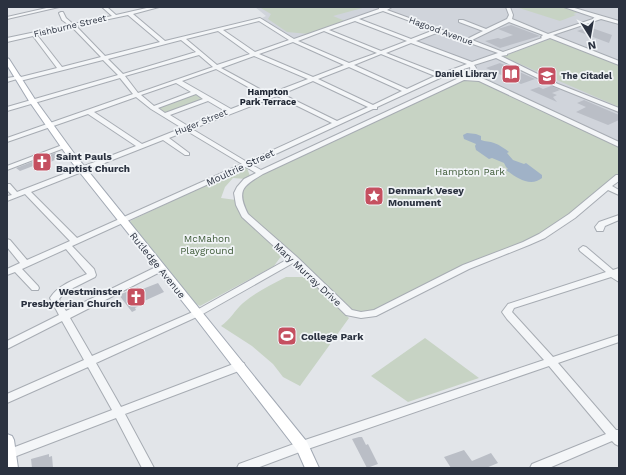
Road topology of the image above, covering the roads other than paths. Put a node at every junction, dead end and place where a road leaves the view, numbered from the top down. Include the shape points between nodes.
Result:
1 (56, 7) edge
2 (104, 7) edge
3 (157, 7) edge
4 (390, 7) edge
5 (501, 7) edge
6 (508, 7) edge
7 (566, 7) edge
8 (380, 8) edge
9 (594, 10) dead end
10 (129, 13) junction
11 (587, 14) junction
12 (115, 16) junction
13 (7, 18) edge
14 (600, 18) junction
15 (354, 19) junction
16 (509, 20) junction
17 (460, 21) dead end
18 (619, 23) edge
19 (72, 25) junction
20 (220, 29) junction
21 (325, 30) junction
22 (439, 30) junction
23 (487, 31) junction
24 (280, 32) junction
25 (34, 34) junction
26 (311, 34) junction
27 (304, 36) junction
28 (548, 36) junction
29 (182, 38) junction
30 (7, 40) edge
31 (294, 40) junction
32 (468, 40) junction
33 (411, 41) junction
34 (164, 43) junction
35 (381, 52) junction
36 (199, 53) junction
37 (254, 54) junction
38 (501, 54) junction
39 (104, 58) junction
40 (7, 60) edge
41 (619, 63) edge
42 (472, 64) junction
43 (349, 65) junction
44 (216, 67) junction
45 (61, 69) junction
46 (472, 72) junction
47 (121, 75) junction
48 (440, 76) junction
49 (19, 78) junction
50 (463, 78) junction
51 (313, 79) junction
52 (480, 79) junction
53 (7, 80) edge
54 (177, 81) junction
55 (407, 91) junction
56 (196, 92) junction
57 (276, 93) junction
58 (137, 95) junction
59 (268, 96) junction
60 (208, 99) junction
61 (33, 102) junction
62 (153, 108) junction
63 (374, 108) junction
64 (7, 109) edge
65 (619, 110) edge
66 (229, 111) junction
67 (90, 112) junction
68 (391, 112) junction
69 (165, 115) junction
70 (380, 116) junction
71 (337, 123) junction
72 (50, 125) junction
73 (187, 128) junction
74 (163, 137) junction
75 (7, 140) edge
76 (619, 145) edge
77 (65, 146) junction
78 (140, 146) junction
79 (187, 154) dead end
80 (245, 164) junction
81 (7, 168) edge
82 (82, 169) junction
83 (261, 173) junction
84 (619, 177) edge
85 (7, 186) edge
86 (608, 187) junction
87 (26, 191) junction
88 (619, 193) edge
89 (16, 195) junction
90 (7, 199) edge
91 (619, 217) edge
92 (123, 221) junction
93 (600, 229) dead end
94 (7, 242) edge
95 (76, 242) junction
96 (67, 246) junction
97 (583, 249) dead end
98 (294, 259) junction
99 (26, 264) junction
100 (17, 268) junction
101 (161, 268) junction
102 (7, 272) edge
103 (617, 274) edge
104 (35, 288) dead end
105 (198, 313) junction
106 (64, 316) junction
107 (619, 338) edge
108 (7, 345) edge
109 (90, 361) junction
110 (552, 362) junction
111 (240, 366) junction
112 (7, 398) edge
113 (119, 413) junction
114 (617, 437) edge
115 (7, 440) edge
116 (302, 446) junction
117 (10, 461) edge
118 (148, 468) edge
119 (243, 468) edge
120 (312, 468) edge
121 (536, 468) edge

1 - 13 street
1 - 19 street
2 - 12 street
3 - 10 street, Fishburne Street
4 - 8 street
5 - 6 street
6 - 16 street via 511,15
7 - 11 street
8 - 15 street
8 - 22 street, Hagood Avenue
9 - 11 street
10 - 12 street, Fishburne Street
10 - 34 street
11 - 14 street
12 - 19 street, Fishburne Street
14 - 18 street
14 - 28 street, Moultrie Street
15 - 21 street
15 - 33 street
16 - 23 street
16 - 28 street
17 - 23 street
19 - 25 street, Fishburne Street
19 - 39 street
20 - 24 street via 260,18
20 - 29 street
20 - 37 street
21 - 26 street
21 - 35 street
22 - 32 street, Hagood Avenue
22 - 33 street, Huger Street
23 - 32 street
24 - 27 street
24 - 31 street
25 - 30 street, Fishburne Street
25 - 45 street
26 - 27 street
26 - 31 street
27 - 31 street
28 - 38 street, Moultrie Street
28 - 41 street
29 - 34 street
29 - 36 street
31 - 37 street
31 - 43 street
32 - 38 street, Hagood Avenue
33 - 35 street, Huger Street
33 - 42 street
34 - 39 street
35 - 43 street, Huger Street
35 - 48 street
36 - 44 street
36 - 47 street
37 - 44 street
37 - 51 street
38 - 42 street, Moultrie Street
38 - 65 street, Hagood Avenue via 556,85
39 - 45 street
39 - 47 street
40 - 49 main road, Rutledge Avenue
42 - 46 street
42 - 48 street, Moultrie Street
43 - 51 street, Huger Street
43 - 55 street
44 - 54 street
44 - 59 street
45 - 49 street
46 - 50 street, Mary Murray Drive
46 - 52 street
47 - 58 street
47 - 61 street
48 - 55 street, Moultrie Street
49 - 53 street
49 - 61 main road, Rutledge Avenue
50 - 52 street, Mary Murray Drive
50 - 68 street, Mary Murray Drive
51 - 57 street, Huger Street
51 - 63 street
52 - 76 street, Mary Murray Drive
54 - 56 street
54 - 58 street
55 - 63 street, Moultrie Street
56 - 60 street
56 - 62 street
57 - 59 street, Huger Street
57 - 71 street
58 - 62 street
58 - 67 street
59 - 66 street, Huger Street
60 - 66 street
60 - 69 street
61 - 64 street
61 - 72 main road, Rutledge Avenue
62 - 69 street
63 - 68 street
63 - 70 street
63 - 71 street, Moultrie Street
66 - 73 street, Huger Street
67 - 72 street
67 - 78 street
68 - 70 street, Mary Murray Drive
69 - 73 street
70 - 83 street, Mary Murray Drive
71 - 80 street, Moultrie Street
72 - 75 street
72 - 77 main road, Rutledge Avenue
73 - 74 street, Huger Street
73 - 80 street
74 - 78 street, Huger Street
74 - 79 street
77 - 81 street
77 - 82 main road, Rutledge Avenue
78 - 82 street, Huger Street
80 - 83 street
80 - 92 street, Moultrie Street
82 - 87 street, Huger Street
82 - 92 main road, Rutledge Avenue
83 - 98 street, Mary Murray Drive via 241,186 238,193 240,204 245,215
84 - 86 street, Mary Murray Drive
85 - 89 street
86 - 88 street
86 - 98 street, Mary Murray Drive via 587,206 540,237 512,250 480,260 376,313 349,313
87 - 89 street, Huger Street
87 - 95 street
89 - 90 street, Huger Street
91 - 93 street via 602,224
92 - 95 street, Moultrie Street
92 - 101 main road, Rutledge Avenue
94 - 99 street
95 - 96 street, Moultrie Street
96 - 99 street, Moultrie Street
96 - 106 street via 92,275 56,295 54,298
97 - 103 street
98 - 105 street
99 - 100 street, Moultrie Street
100 - 102 street, Moultrie Street
100 - 104 street
101 - 105 main road, Rutledge Avenue
101 - 106 street
103 - 110 street via 511,306 507,311 508,316
105 - 109 street
105 - 111 main road, Rutledge Avenue
106 - 108 street
106 - 109 street
107 - 110 street
109 - 112 street
109 - 113 street
110 - 114 street
110 - 116 street
111 - 113 street
111 - 116 main road, Rutledge Avenue
113 - 117 street
113 - 118 street
114 - 121 street
115 - 117 main road
116 - 119 street
116 - 120 main road, Rutledge Avenue

